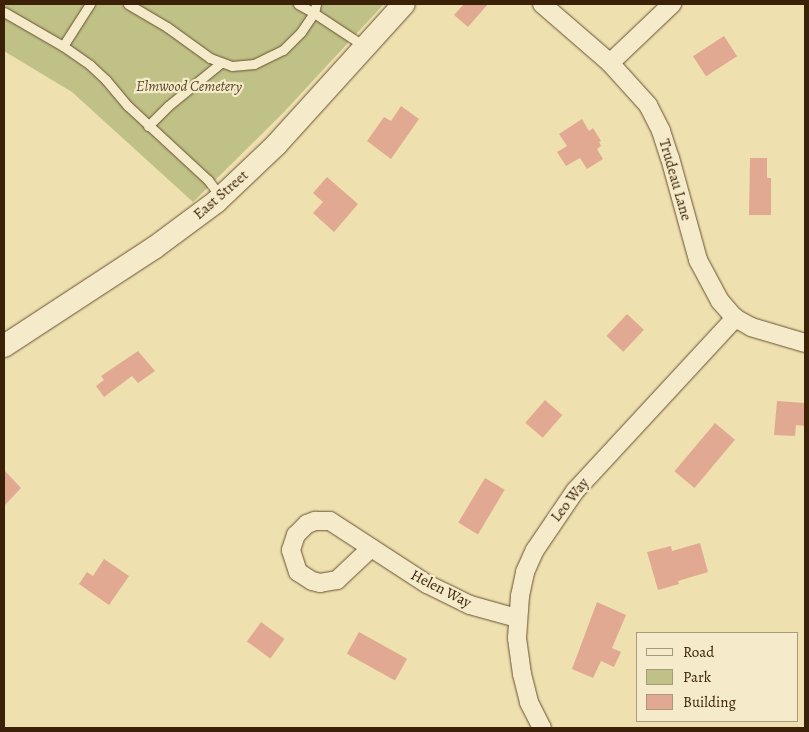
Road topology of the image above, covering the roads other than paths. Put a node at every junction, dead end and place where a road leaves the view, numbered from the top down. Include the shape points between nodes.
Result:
1 (90, 4) edge
2 (128, 4) edge
3 (298, 4) edge
4 (316, 4) edge
5 (404, 4) edge
6 (542, 4) edge
7 (672, 4) edge
8 (4, 12) edge
9 (314, 14) junction
10 (63, 46) junction
11 (366, 47) junction
12 (221, 63) junction
13 (610, 63) junction
14 (148, 126) junction
15 (222, 197) junction
16 (735, 318) junction
17 (805, 343) edge
18 (4, 346) edge
19 (371, 548) dead end
20 (517, 618) junction
21 (542, 728) edge

1 - 10 lane
2 - 12 lane
3 - 9 lane
4 - 9 lane
5 - 11 street, East Street
6 - 13 street, Trudeau Lane
7 - 13 street
8 - 10 lane
9 - 11 lane
9 - 12 lane via 283,50 268,59 242,66
10 - 14 lane via 106,80
11 - 15 street, East Street via 276,145
12 - 14 lane
13 - 16 street, Trudeau Lane via 648,106 661,130 698,260 720,301
14 - 15 lane via 208,180
15 - 18 street, East Street via 154,248
16 - 17 street, Trudeau Lane via 770,334
16 - 20 street, Leo Way via 558,513 535,550 526,572
19 - 20 street, Helen Way via 452,597
20 - 21 street, Leo Way via 522,674 533,714

